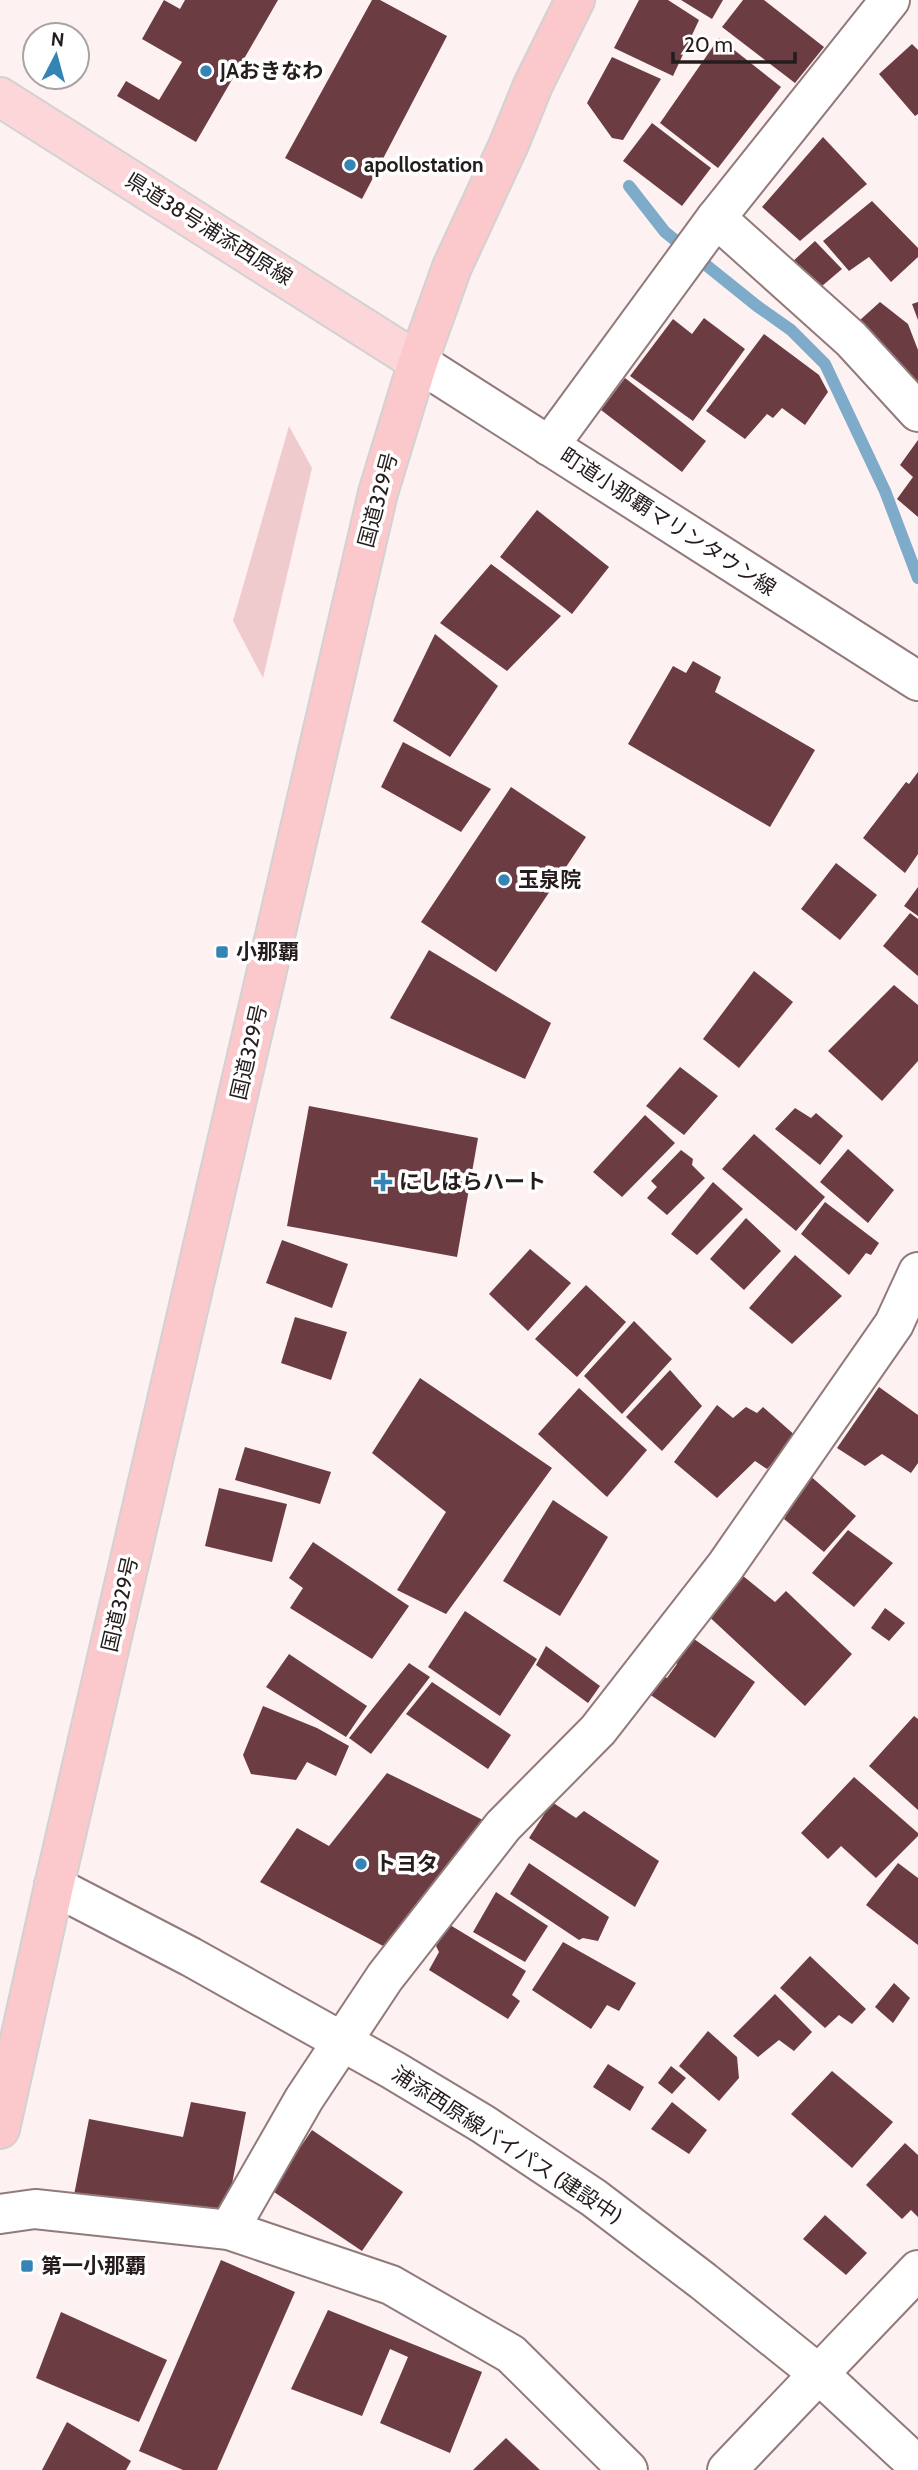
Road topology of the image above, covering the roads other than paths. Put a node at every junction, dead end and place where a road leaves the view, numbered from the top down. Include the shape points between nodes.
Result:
1 (575, 0) edge
2 (890, 0) edge
3 (0, 97) edge
4 (711, 226) junction
5 (418, 362) junction
6 (917, 410) edge
7 (549, 446) junction
8 (918, 681) edge
9 (918, 1272) edge
10 (54, 1886) junction
11 (343, 2040) junction
12 (0, 2129) edge
13 (0, 2214) edge
14 (229, 2231) junction
15 (918, 2270) edge
16 (820, 2375) junction
17 (918, 2466) edge
18 (628, 2470) edge
19 (727, 2470) edge

1 - 5 highway, 国道329号 via 463,242
2 - 4 street
3 - 5 main road, 県道38号浦添西原線
4 - 6 street via 851,339
4 - 7 street
5 - 7 street, 町道小那覇マリンタウン線
5 - 10 highway, 国道329号 via 378,493
7 - 8 street, 町道小那覇マリンタウン線
9 - 11 street via 894,1324 725,1567 598,1730 503,1826 385,1977
10 - 11 street, 浦添西原線バイパス (建設中)
10 - 12 highway, 国道329号
11 - 14 street
11 - 16 street, 浦添西原線バイパス (建設中) via 484,2124 594,2198
13 - 14 street via 35,2209
14 - 18 street via 391,2286 511,2354
15 - 16 street
16 - 17 street, 浦添西原線バイパス (建設中)
16 - 19 street

